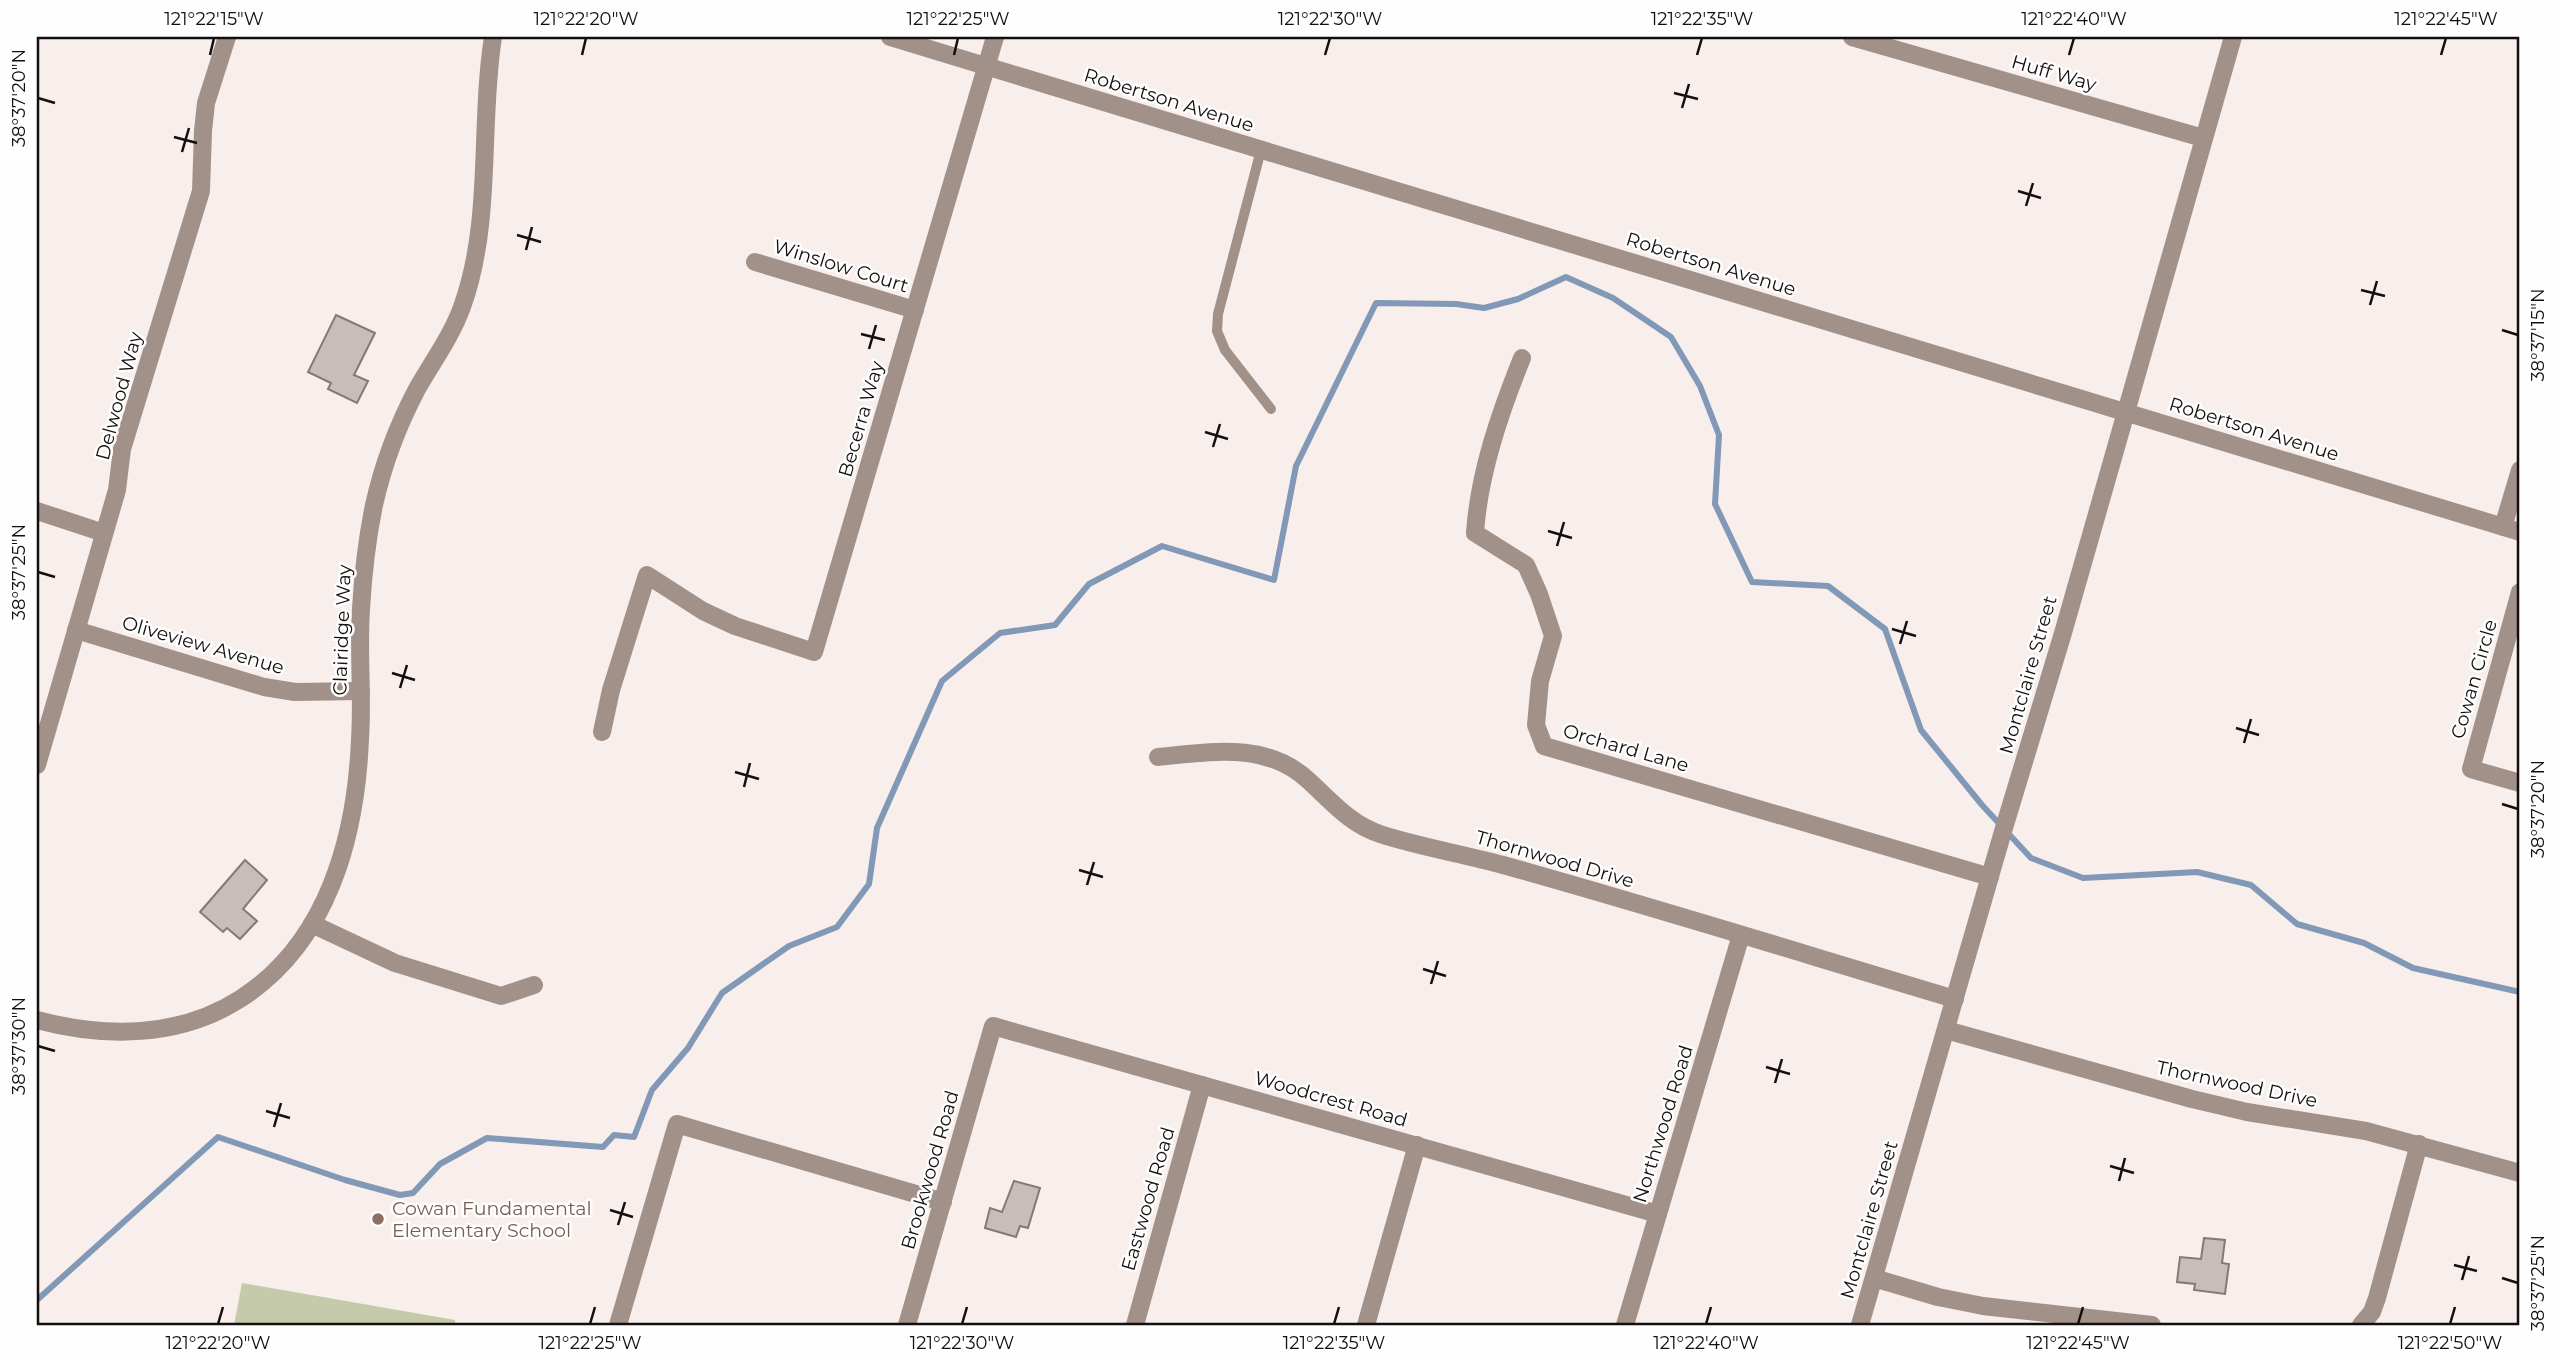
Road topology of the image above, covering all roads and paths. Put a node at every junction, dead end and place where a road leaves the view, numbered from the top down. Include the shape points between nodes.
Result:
1 (227, 37) edge
2 (493, 37) edge
3 (890, 37) edge
4 (995, 37) edge
5 (1852, 37) edge
6 (2233, 37) edge
7 (987, 66) junction
8 (2203, 138) junction
9 (1261, 150) junction
10 (755, 262) dead end
11 (915, 310) junction
12 (1522, 358) dead end
13 (1271, 409) dead end
14 (2124, 411) junction
15 (2520, 470) edge
16 (37, 511) edge
17 (2512, 529) edge
18 (104, 533) junction
19 (2520, 592) edge
20 (76, 630) junction
21 (361, 691) junction
22 (602, 732) dead end
23 (1158, 757) dead end
24 (37, 765) edge
25 (2520, 783) edge
26 (1990, 877) junction
27 (312, 925) junction
28 (1741, 935) junction
29 (534, 985) dead end
30 (1955, 999) junction
31 (37, 1020) edge
32 (993, 1026) joint
33 (1946, 1030) junction
34 (1202, 1084) junction
35 (2419, 1144) junction
36 (1417, 1145) junction
37 (2520, 1173) edge
38 (943, 1202) junction
39 (1658, 1213) junction
40 (1874, 1278) junction
41 (618, 1325) edge
42 (907, 1325) edge
43 (1135, 1325) edge
44 (1366, 1325) edge
45 (1625, 1325) edge
46 (1860, 1325) edge
47 (2152, 1325) edge
48 (2361, 1325) edge

1 - 18 street, Delwood Way via 206,103 201,191 122,449 117,490
2 - 21 street, Clairidge Way via 474,261 463,306 398,428 375,501 360,611
3 - 7 street, Robertson Avenue
4 - 7 street, Becerra Way
5 - 8 street, Huff Way
6 - 8 street, Montclaire Street
7 - 9 street, Robertson Avenue
7 - 11 street, Becerra Way
8 - 14 street, Montclaire Street
9 - 13 lane via 1217,331 1225,350
9 - 14 street, Robertson Avenue
10 - 11 street, Winslow Court
11 - 22 street, Becerra Way via 814,652 735,626 647,575
12 - 26 street, Orchard Lane via 1497,426 1475,533 1526,565 1553,636 1536,725 1544,746
14 - 17 street, Robertson Avenue
14 - 26 street, Montclaire Street
15 - 17 street
16 - 18 street
18 - 20 street, Delwood Way
19 - 25 street, Cowan Circle via 2471,769
20 - 21 street, Oliveview Avenue via 264,687 295,692
20 - 24 street, Delwood Way
21 - 27 street, Clairidge Way via 355,802 348,837
23 - 28 street, Thornwood Drive via 1223,750 1253,752 1282,762 1307,778 1339,811 1378,833
26 - 30 street, Montclaire Street
27 - 29 street via 395,963 501,996
27 - 31 street, Clairidge Way via 295,950 260,985 200,1019 139,1032 95,1031
28 - 30 street, Thornwood Drive
28 - 39 street, Northwood Road
30 - 33 street, Montclaire Street
32 - 34 street, Woodcrest Road
32 - 38 street, Brookwood Road
33 - 35 street, Thornwood Drive via 2192,1099
33 - 40 street, Montclaire Street
34 - 36 street, Woodcrest Road
34 - 43 street, Eastwood Road
35 - 37 street, Thornwood Drive
35 - 48 street via 2377,1298
36 - 39 street, Woodcrest Road
36 - 44 street
38 - 41 street via 677,1124
38 - 42 street, Brookwood Road
39 - 45 street, Northwood Road
40 - 46 street, Montclaire Street
40 - 47 street via 1983,1306

